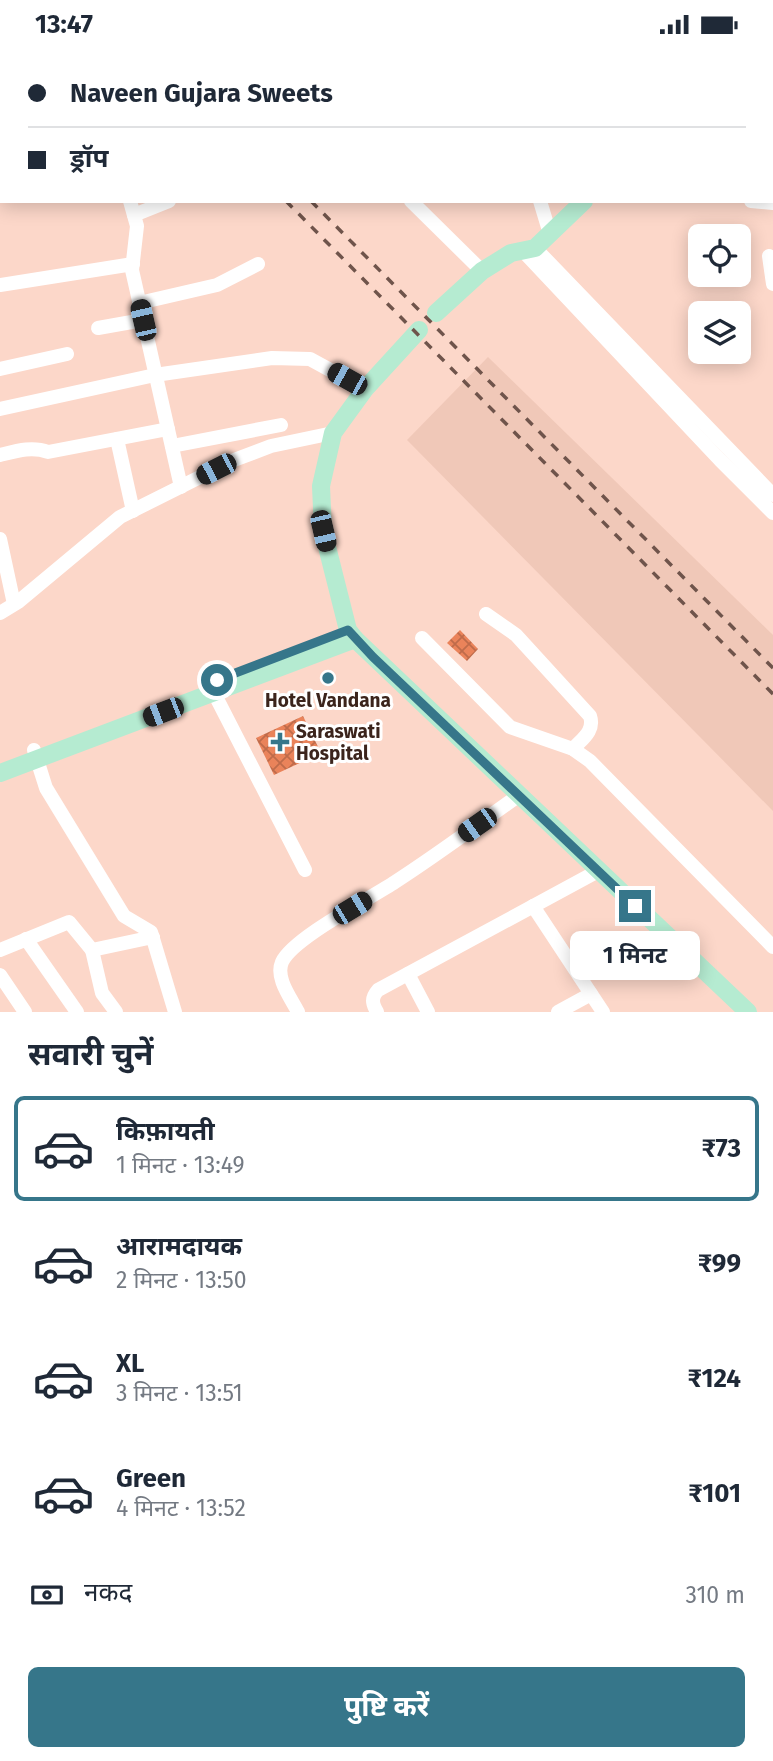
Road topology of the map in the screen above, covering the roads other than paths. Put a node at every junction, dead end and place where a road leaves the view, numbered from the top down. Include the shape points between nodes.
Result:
1 (158, 203) edge
2 (413, 203) edge
3 (541, 203) edge
4 (585, 203) edge
5 (132, 208) edge
6 (550, 234) junction
7 (528, 249) junction
8 (769, 256) dead end
9 (133, 264) junction
10 (258, 264) dead end
11 (482, 271) junction
12 (773, 284) edge
13 (0, 285) edge
14 (139, 303) junction
15 (436, 313) dead end
16 (143, 320) junction
17 (98, 328) dead end
18 (419, 330) dead end
19 (67, 354) dead end
20 (0, 369) edge
21 (155, 375) junction
22 (365, 389) junction
23 (0, 409) edge
24 (281, 425) dead end
25 (168, 429) junction
26 (333, 433) junction
27 (117, 439) junction
28 (172, 446) junction
29 (0, 455) edge
30 (773, 473) edge
31 (757, 479) junction
32 (181, 487) junction
33 (773, 495) edge
34 (133, 511) junction
35 (773, 513) edge
36 (0, 539) edge
37 (14, 604) junction
38 (0, 613) edge
39 (486, 614) dead end
40 (351, 635) junction
41 (422, 638) dead end
42 (214, 693) junction
43 (573, 749) junction
44 (36, 755) junction
45 (0, 762) edge
46 (0, 773) edge
47 (518, 796) junction
48 (305, 870) dead end
49 (598, 871) junction
50 (533, 906) junction
51 (153, 937) junction
52 (26, 939) junction
53 (773, 947) edge
54 (0, 950) edge
55 (92, 950) junction
56 (408, 974) junction
57 (1, 979) edge
58 (591, 994) junction
59 (25, 1012) edge
60 (77, 1012) edge
61 (116, 1012) edge
62 (175, 1012) edge
63 (298, 1012) edge
64 (377, 1012) edge
65 (428, 1012) edge
66 (558, 1012) edge
67 (603, 1012) edge
68 (748, 1012) edge

1 - 5 street
2 - 11 street
3 - 6 street
4 - 6 main road
5 - 9 street via 137,226
6 - 7 main road
7 - 11 main road via 511,253
7 - 31 street
7 - 35 street
8 - 12 street
9 - 13 street
9 - 14 street
10 - 14 street via 217,285
11 - 15 main road
14 - 16 street
16 - 17 street
16 - 21 street
18 - 22 main road
19 - 20 street
21 - 22 street via 272,358 310,359
21 - 23 street
21 - 25 street
22 - 26 main road
24 - 28 street
25 - 27 street
25 - 28 street
26 - 32 street via 271,446
26 - 40 main road via 321,486 323,531
27 - 29 street via 48,452 39,448
27 - 34 street
28 - 32 street
30 - 31 street
31 - 33 street
32 - 34 street
34 - 37 street
36 - 37 street
37 - 38 street
39 - 43 street via 516,635 590,716 591,728
40 - 42 main road
40 - 44 main road
40 - 47 main road
41 - 43 street via 510,727
42 - 44 main road
42 - 48 street
43 - 53 street
44 - 45 main road
44 - 46 main road
44 - 51 street via 46,788 124,916
47 - 49 main road
47 - 63 street via 287,955 280,973
49 - 50 street
49 - 68 main road
50 - 56 street
50 - 58 street
51 - 55 street
51 - 62 street
52 - 54 street
52 - 55 street via 69,922
52 - 60 street
55 - 61 street via 102,993
56 - 64 street via 373,995
56 - 65 street
57 - 59 street
58 - 66 street
58 - 67 street

